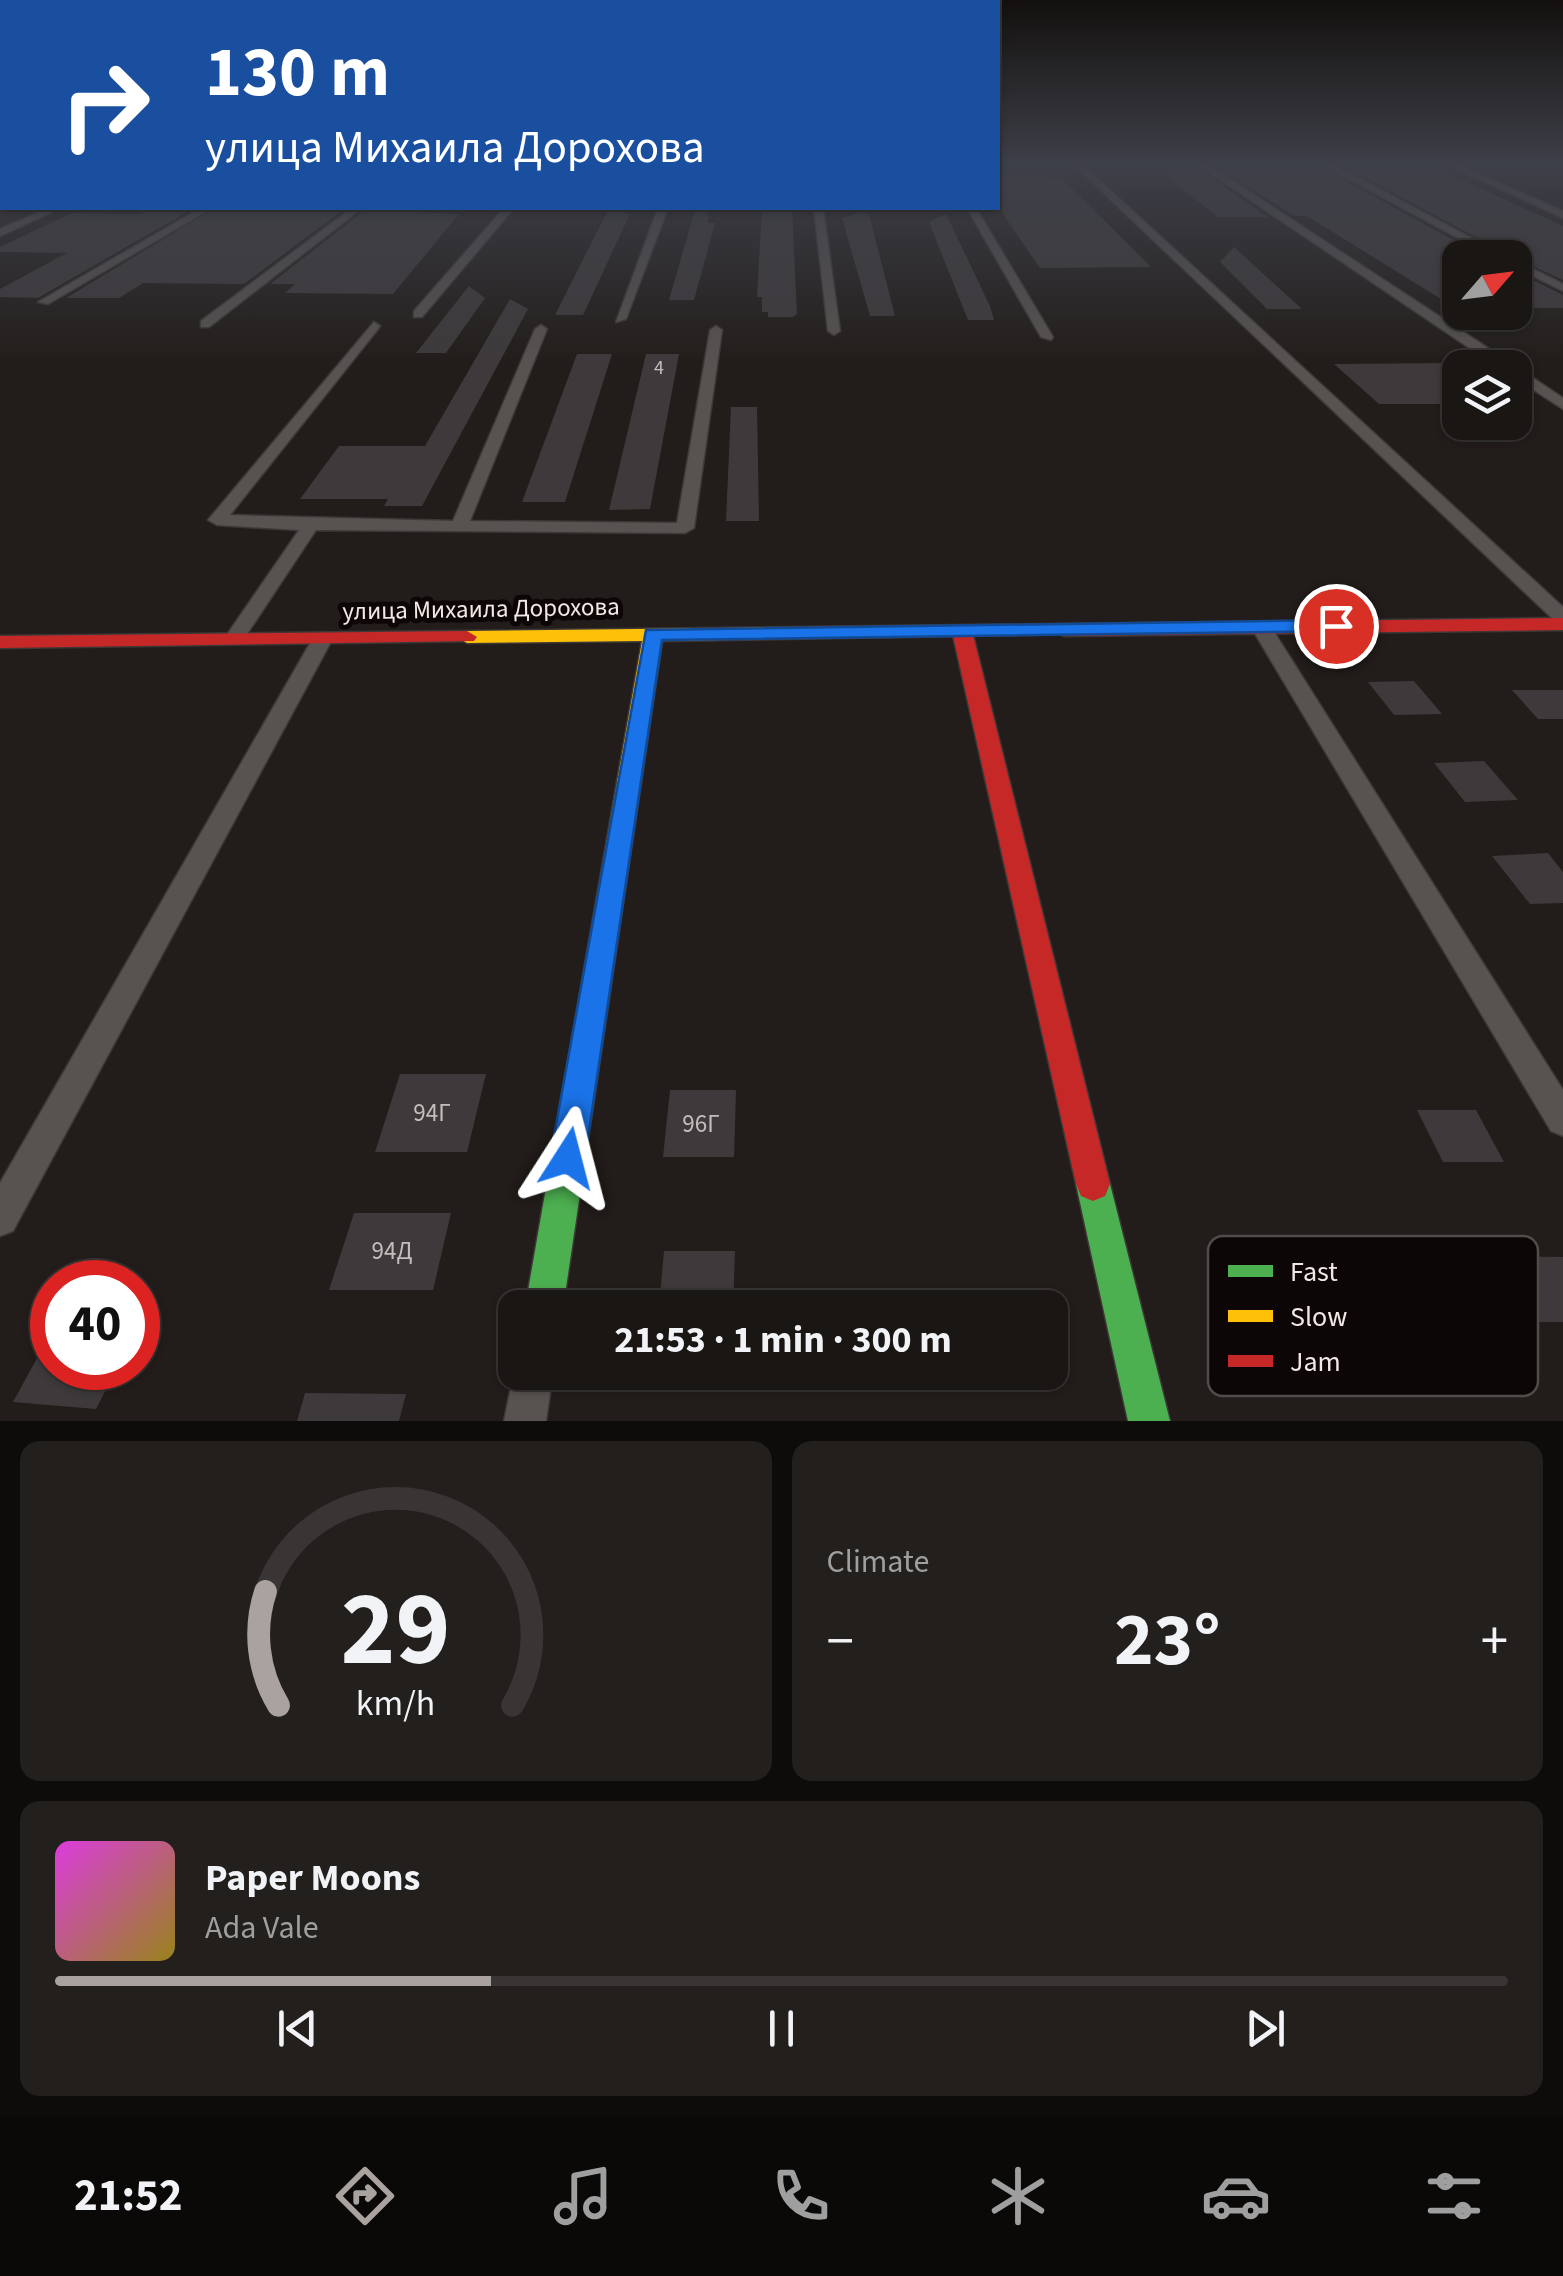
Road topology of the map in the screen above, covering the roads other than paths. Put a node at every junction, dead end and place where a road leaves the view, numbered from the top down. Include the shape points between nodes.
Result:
1 (165, 232) edge
2 (325, 232) edge
3 (488, 232) edge
4 (653, 232) edge
5 (821, 232) edge
6 (985, 232) edge
7 (1150, 232) edge
8 (1304, 232) edge
9 (1532, 272) edge
10 (1563, 288) edge
11 (44, 302) dead end
12 (418, 314) dead end
13 (620, 318) dead end
14 (204, 324) dead end
15 (374, 326) dead end
16 (541, 329) dead end
17 (716, 330) dead end
18 (834, 330) dead end
19 (1047, 337) dead end
20 (1482, 350) edge
21 (1532, 384) edge
22 (1563, 405) edge
23 (312, 525) junction
24 (459, 528) junction
25 (1563, 621) edge
26 (1261, 627) junction
27 (962, 631) junction
28 (653, 634) junction
29 (324, 638) junction
30 (234, 639) junction
31 (0, 642) edge
32 (1563, 1120) edge
33 (0, 1218) edge
34 (547, 1290) edge
35 (530, 1390) edge
36 (525, 1421) edge
37 (1150, 1421) edge

1 - 11 street
2 - 14 street
3 - 12 street
4 - 13 street
5 - 18 street
6 - 19 street
7 - 25 street
8 - 20 street
9 - 10 street
15 - 23 street via 216,520
16 - 24 street
17 - 24 street via 685,528
21 - 22 street
23 - 24 street
23 - 30 street
25 - 26 street, улица Михаила Дорохова
26 - 27 street, улица Михаила Дорохова
26 - 32 street
27 - 28 street, улица Михаила Дорохова
27 - 37 street
28 - 29 street, улица Михаила Дорохова
28 - 34 street
29 - 30 street, улица Михаила Дорохова
29 - 33 street
30 - 31 street, улица Михаила Дорохова
35 - 36 street

